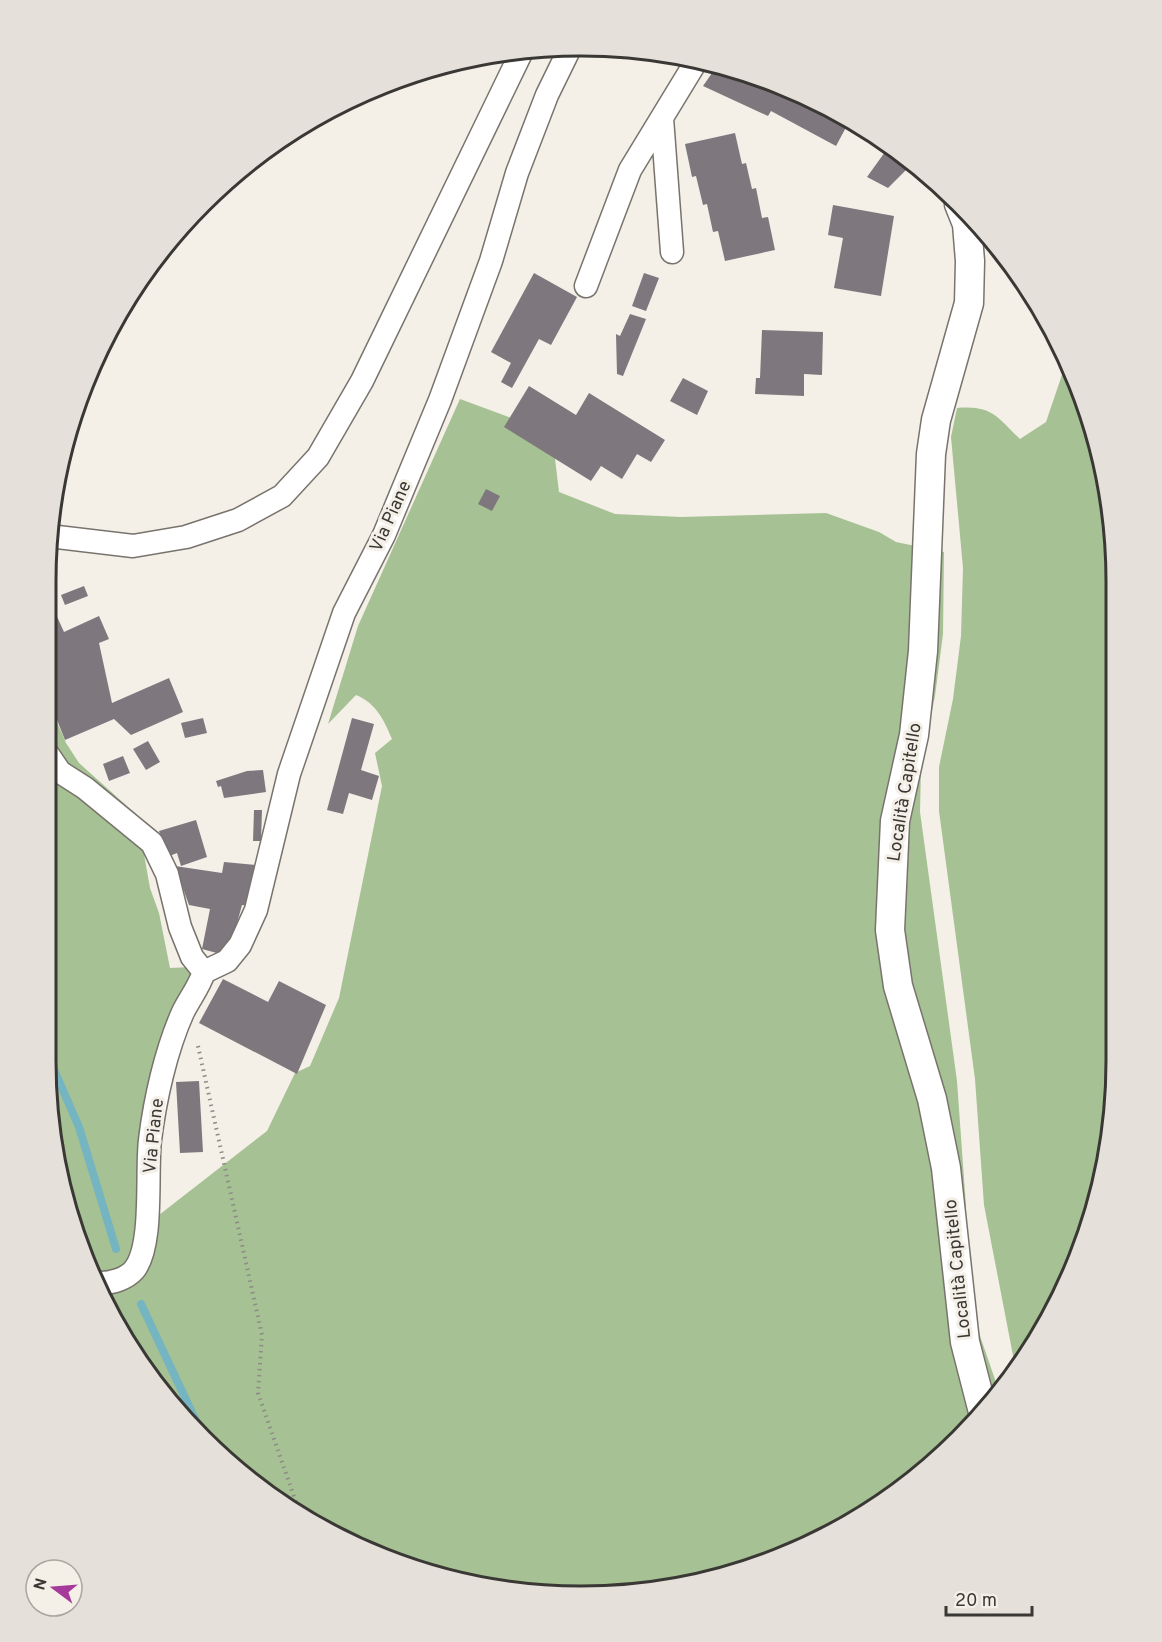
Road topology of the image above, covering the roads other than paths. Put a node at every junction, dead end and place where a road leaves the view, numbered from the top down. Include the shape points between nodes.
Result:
1 (566, 56) edge
2 (519, 59) edge
3 (692, 68) edge
4 (662, 118) junction
5 (966, 223) edge
6 (672, 252) dead end
7 (586, 286) dead end
8 (58, 537) edge
9 (56, 766) edge
10 (204, 972) junction
11 (105, 1283) edge
12 (980, 1402) edge

1 - 10 street, Via Piane via 517,173 491,261 440,400 384,535 344,613 289,774 256,910 240,945 227,961
2 - 8 street via 362,381 318,457 282,496 238,520 186,537 133,546
3 - 4 street
4 - 6 street
4 - 7 street via 630,170
5 - 12 street, Località Capitello via 969,303 936,420 931,454 923,651 914,735 895,821 890,930 898,986 932,1099 946,1168 964,1342
9 - 10 street via 152,843 167,874 192,957
10 - 11 street, Via Piane via 198,991 183,1012 157,1092 150,1142 147,1229 142,1249 134,1270 116,1282

